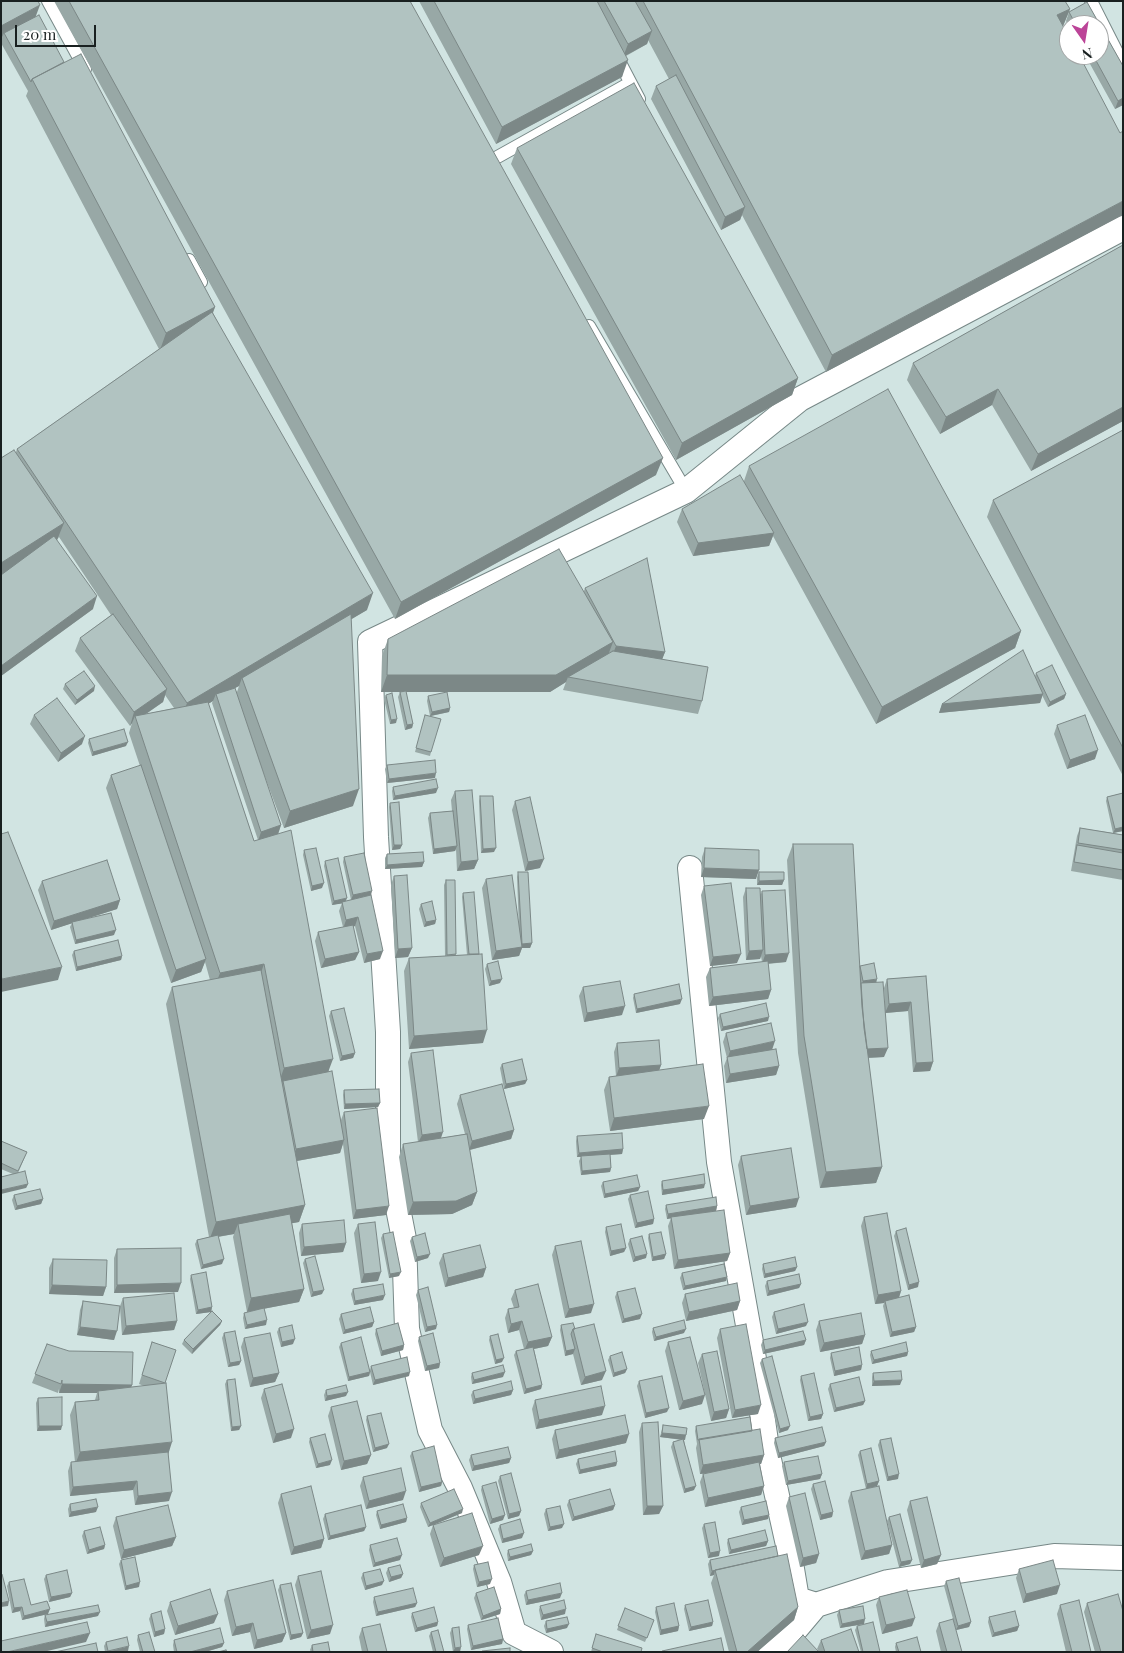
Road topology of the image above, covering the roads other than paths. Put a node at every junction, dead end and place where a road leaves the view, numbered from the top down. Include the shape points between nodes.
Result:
1 (48, 1) edge
2 (1091, 1) edge
3 (611, 45) edge
4 (1123, 64) edge
5 (90, 78) edge
6 (630, 83) junction
7 (644, 109) edge
8 (484, 146) edge
9 (1123, 228) edge
10 (183, 248) edge
11 (201, 282) edge
12 (581, 313) edge
13 (686, 491) junction
14 (690, 868) dead end
15 (1123, 1558) edge
16 (816, 1605) junction
17 (514, 1642) edge
18 (551, 1652) edge
19 (771, 1652) edge

1 - 5 lane
2 - 4 lane
3 - 6 lane
6 - 7 lane
6 - 8 lane via 494,164
9 - 13 street via 798,395
10 - 11 lane
12 - 13 lane
13 - 17 street via 370,642 376,837 388,1032 388,1157 404,1239 407,1329 430,1430 460,1488 499,1582
14 - 16 street via 719,1162 768,1455 797,1599
15 - 16 street via 1054,1556 962,1569 888,1582
16 - 19 street via 790,1637
17 - 18 street

